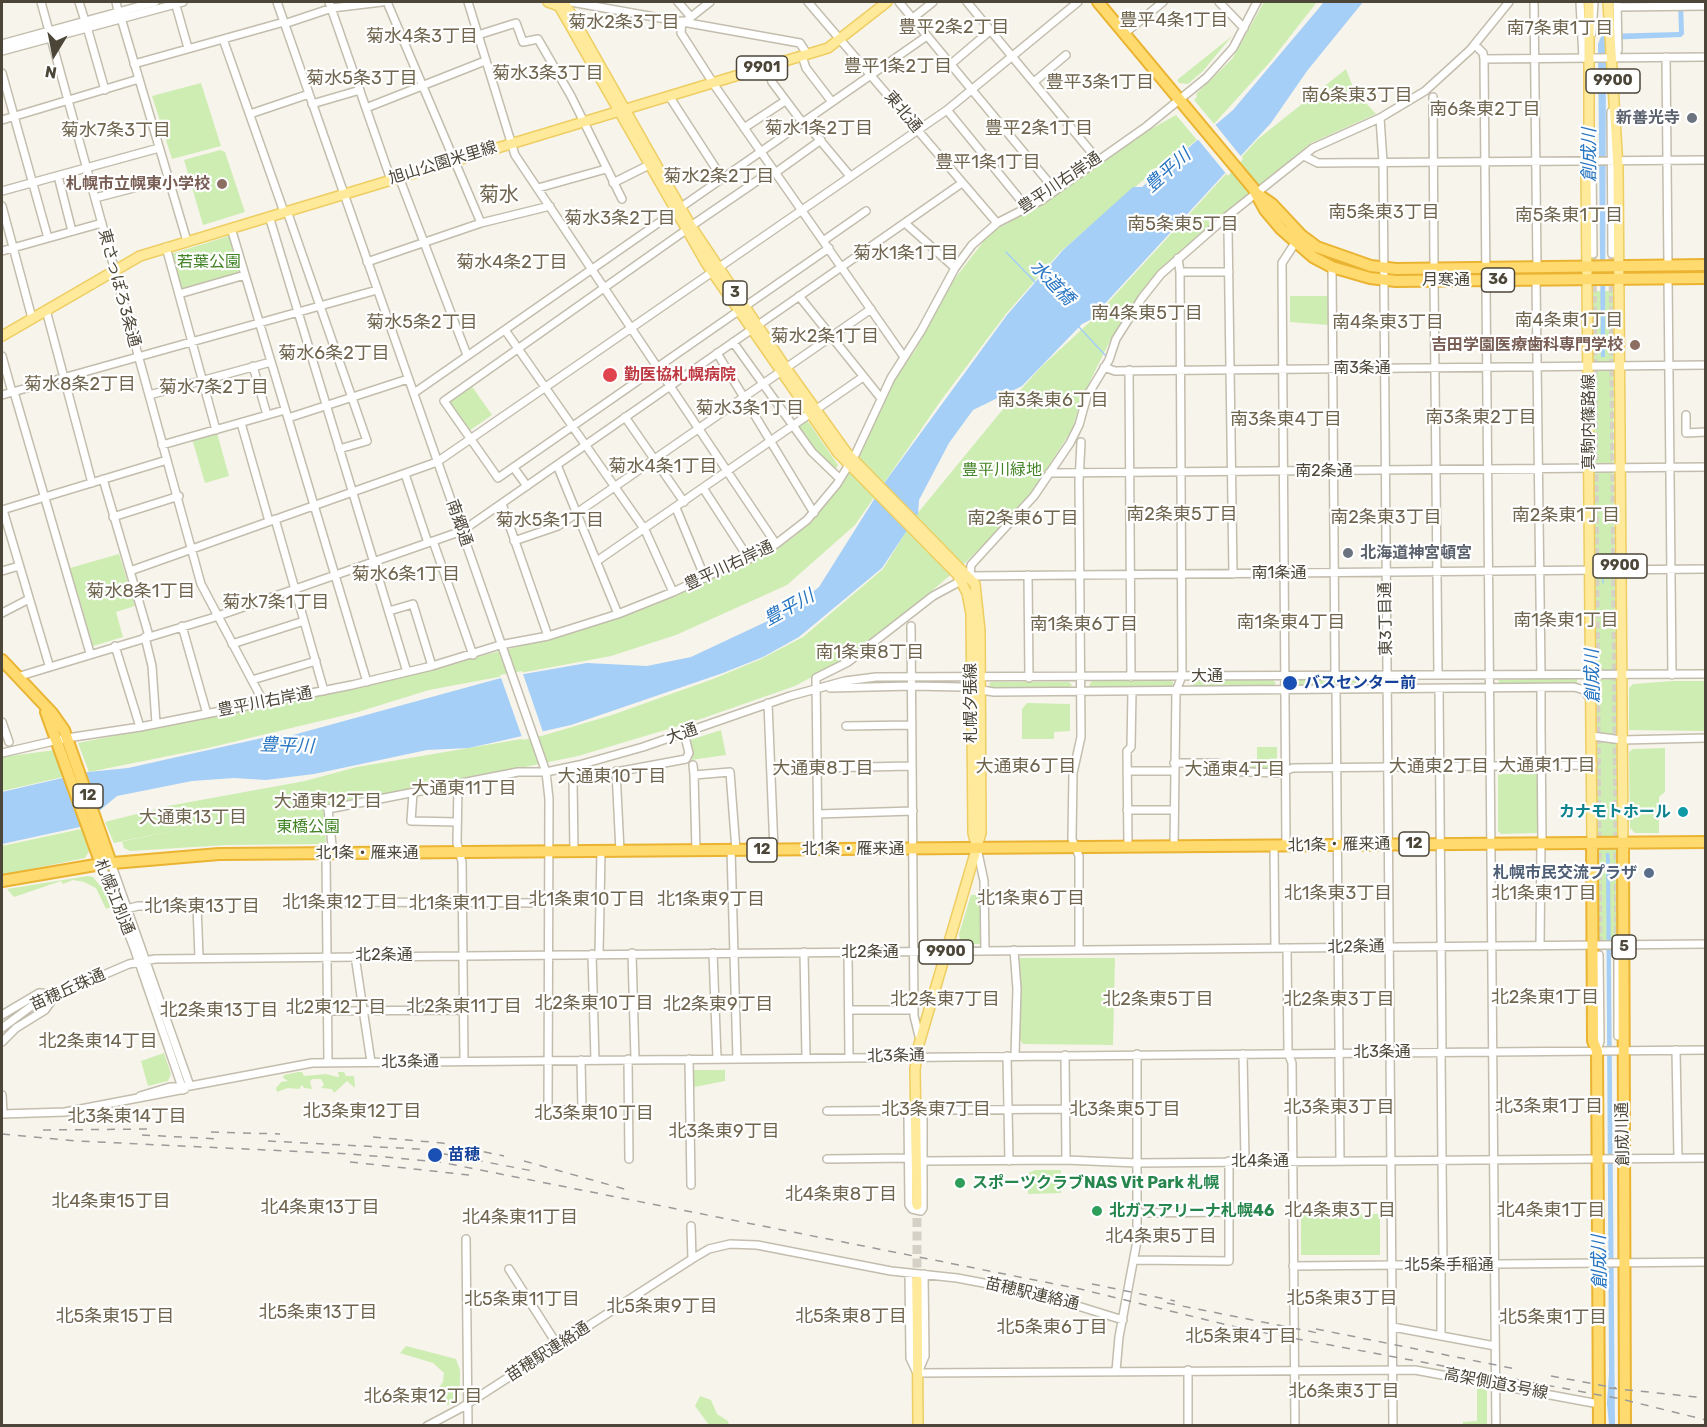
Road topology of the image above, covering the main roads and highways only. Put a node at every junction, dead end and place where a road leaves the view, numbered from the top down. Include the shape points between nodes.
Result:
1 (548, 2) edge
2 (887, 2) edge
3 (1098, 2) edge
4 (1589, 2) edge
5 (1609, 2) edge
6 (566, 3) edge
7 (1615, 8) edge
8 (1598, 58) junction
9 (621, 111) junction
10 (1604, 160) junction
11 (1255, 191) junction
12 (678, 209) junction
13 (1706, 265) edge
14 (1618, 266) junction
15 (1587, 267) junction
16 (1706, 278) edge
17 (1587, 279) junction
18 (1618, 279) junction
19 (2, 336) edge
20 (956, 568) junction
21 (2, 663) edge
22 (976, 678) junction
23 (1706, 842) edge
24 (1592, 843) junction
25 (1623, 843) junction
26 (977, 848) junction
27 (106, 863) junction
28 (2, 881) edge
29 (917, 1205) tunnel mouth
30 (921, 1277) tunnel mouth
31 (918, 1425) edge
32 (1599, 1425) edge
33 (1625, 1425) edge

1 - 6 main road
2 - 9 main road, 旭山公園米里線 / 9901 via 828,48
3 - 11 highway, 月寒通 / 36
4 - 8 main road, 真駒内篠路線 / 9900 via 1591,41
5 - 7 main road, 真駒内篠路線 / 9900
6 - 9 main road, 札幌夕張線 / 3
7 - 8 main road, 真駒内篠路線 / 9900
8 - 10 main road, 真駒内篠路線 / 9900
8 - 10 main road, 真駒内篠路線 / 9900 via 1613,88
9 - 12 main road, 札幌夕張線 / 3
9 - 12 main road, 札幌夕張線 / 3
9 - 19 main road, 旭山公園米里線 / 9901 via 140,256
10 - 14 main road, 真駒内篠路線 / 9900
10 - 15 main road, 真駒内篠路線 / 9900 via 1586,168
11 - 15 highway, 月寒通 / 36 via 1317,247 1353,261 1384,267
11 - 17 highway, 月寒通 / 36 via 1265,210 1295,243 1332,267 1351,274 1384,280
12 - 20 main road, 札幌夕張線 / 3 via 714,269 854,466
13 - 14 highway, 月寒通 / 36
14 - 15 highway, 月寒通 / 36
14 - 18 main road, 真駒内篠路線 / 9900
15 - 17 main road, 真駒内篠路線 / 9900
16 - 18 highway, 月寒通 / 36
17 - 18 highway, 月寒通 / 36
17 - 24 main road, 真駒内篠路線 / 9900 via 1588,366 1598,468 1594,571 1600,673 1591,701 1596,737
18 - 25 main road, 真駒内篠路線 / 9900
20 - 22 main road, 札幌夕張線 / 3 via 970,607
20 - 22 main road, 札幌夕張線 / 3 via 970,576 978,596
21 - 27 highway, 札幌江別通 / 12 via 64,730 64,743
22 - 26 main road, 札幌夕張線 / 3 via 972,833
23 - 25 highway, 北1条・雁来通 / 12
24 - 25 highway, 北1条・雁来通 / 12
24 - 26 highway, 北1条・雁来通 / 12
24 - 32 highway, 創成川通 / 5 via 1597,945 1593,1041 1600,1051
25 - 33 highway, 創成川通 / 5 via 1618,948 1625,1040 1618,1051
26 - 27 highway, 北1条・雁来通 / 12 via 219,854
26 - 29 main road, 9900 via 917,1056
27 - 28 highway, 北1条・雁来通
30 - 31 main road

